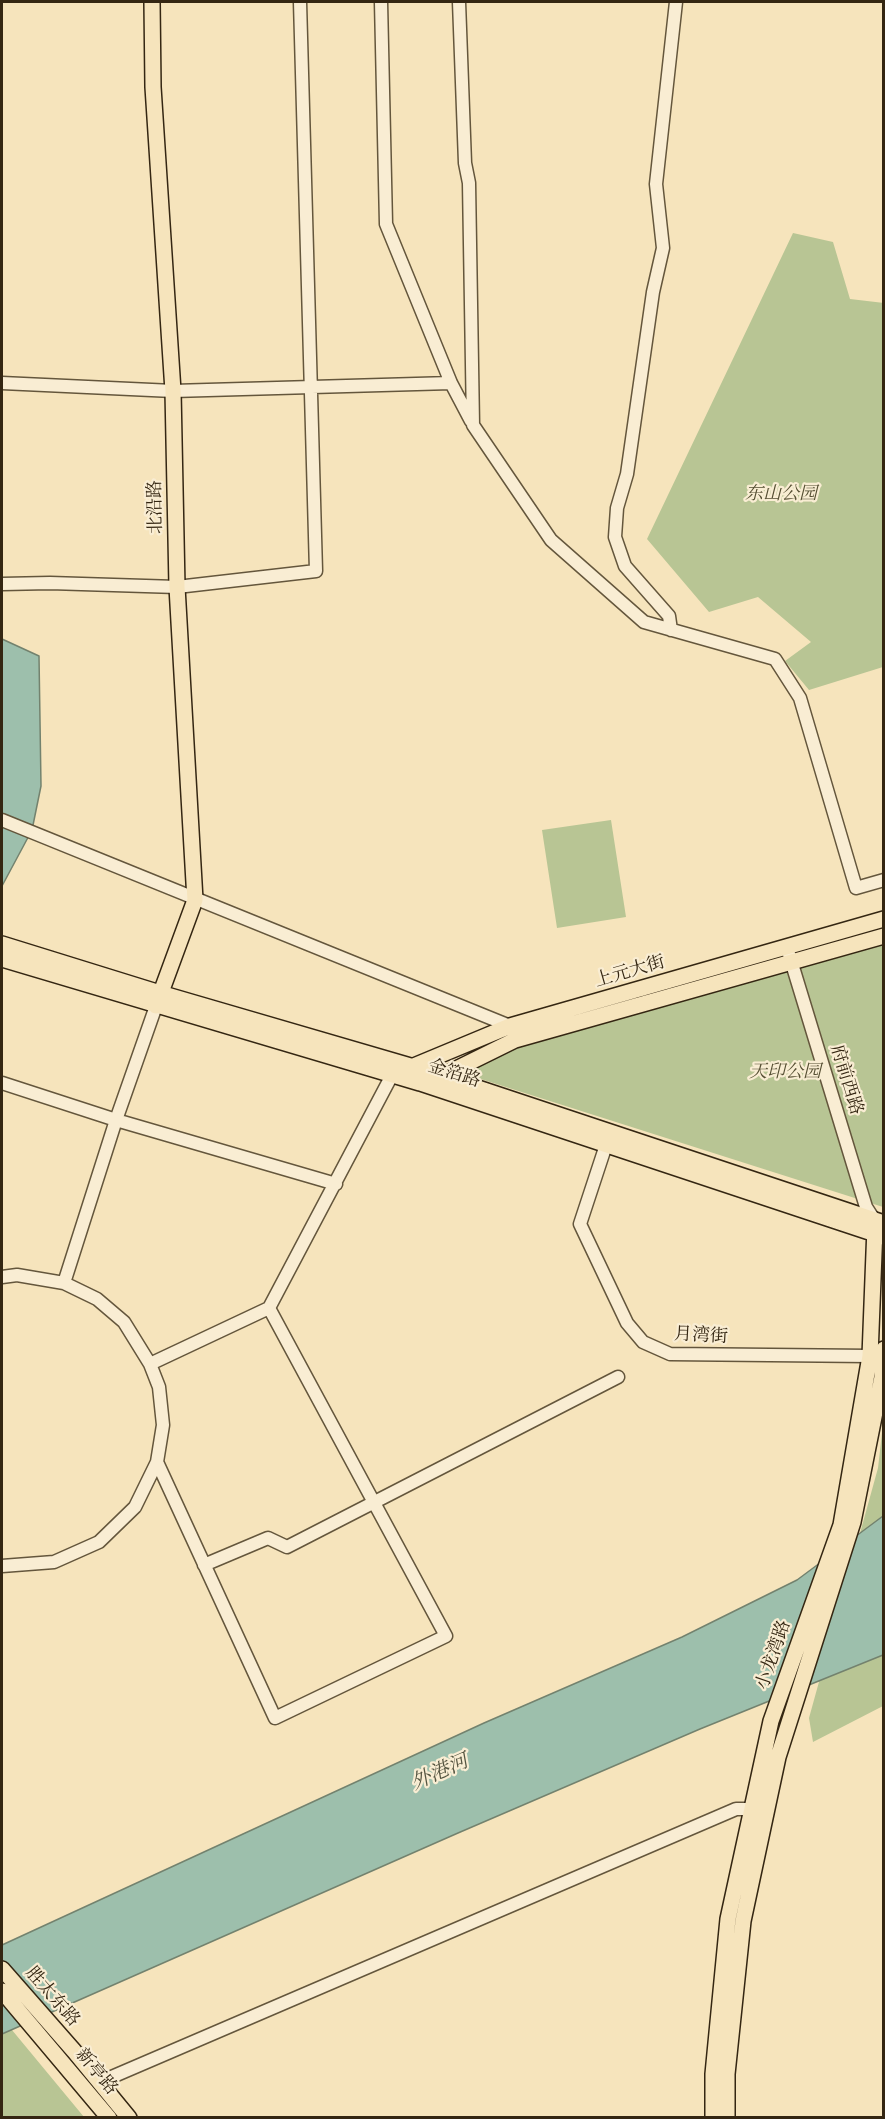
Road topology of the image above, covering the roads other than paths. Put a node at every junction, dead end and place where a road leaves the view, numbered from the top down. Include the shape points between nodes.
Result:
1 (152, 2) edge
2 (300, 2) edge
3 (381, 2) edge
4 (459, 2) edge
5 (676, 2) edge
6 (2, 383) edge
7 (451, 383) junction
8 (311, 386) junction
9 (173, 392) junction
10 (473, 425) junction
11 (2, 584) edge
12 (177, 587) junction
13 (671, 630) junction
14 (2, 820) edge
15 (884, 880) edge
16 (195, 900) junction
17 (884, 919) edge
18 (884, 936) edge
19 (788, 947) junction
20 (6, 953) edge
21 (792, 962) junction
22 (158, 999) junction
23 (510, 1026) junction
24 (412, 1066) junction
25 (392, 1075) junction
26 (444, 1076) junction
27 (2, 1083) edge
28 (420, 1083) junction
29 (116, 1120) junction
30 (606, 1145) junction
31 (336, 1184) junction
32 (880, 1230) edge
33 (2, 1277) edge
34 (64, 1283) junction
35 (269, 1308) junction
36 (877, 1352) edge
37 (150, 1364) junction
38 (618, 1377) dead end
39 (157, 1462) junction
40 (374, 1502) junction
41 (204, 1564) junction
42 (2, 1566) edge
43 (759, 1810) junction
44 (2, 1969) edge
45 (2, 1991) edge
46 (53, 2051) joint
47 (74, 2051) joint
48 (100, 2082) junction
49 (109, 2118) edge
50 (129, 2118) edge
51 (713, 2118) edge
52 (728, 2118) edge

1 - 9 main road, 北沿路 via 153,87
2 - 8 street
3 - 7 street via 386,224
4 - 10 street via 469,183
5 - 13 street via 656,184 663,248 615,537 625,566 669,616
6 - 9 street
7 - 8 street
7 - 10 street
8 - 9 street
8 - 12 street via 316,570
9 - 12 main road, 北沿路
10 - 13 street via 551,540 644,622
11 - 12 street
12 - 16 main road, 北沿路
13 - 15 street via 776,659 800,698 856,888
14 - 16 street
16 - 22 main road, 北沿路
16 - 23 street
17 - 19 main road, 上元大街
18 - 21 main road, 上元大街
19 - 21 street, 府前西路
19 - 23 main road, 上元大街
20 - 22 main road, 金箔路
21 - 26 main road, 上元大街 via 515,1040
21 - 32 street, 府前西路 via 866,1207
22 - 24 main road, 金箔路
22 - 25 main road, 金箔路
22 - 29 street
23 - 24 main road, 上元大街
24 - 25 main road, 上元大街
24 - 26 main road, 金箔路
25 - 28 main road, 金箔路
25 - 31 street
26 - 28 main road, 上元大街
26 - 32 main road, 金箔路
27 - 29 street
28 - 30 main road, 金箔路
29 - 31 street
29 - 34 street
30 - 32 main road, 金箔路
30 - 36 street, 月湾街 via 580,1224 627,1323 643,1342 670,1354
31 - 35 street
32 - 36 main road, 小龙湾路
33 - 34 street via 18,1275
34 - 37 street via 97,1299 124,1322
35 - 37 street
35 - 40 street
36 - 43 main road, 小龙湾路 via 847,1523 771,1721 770,1755
37 - 39 street via 159,1387 163,1425
38 - 40 street
39 - 41 street
39 - 42 street via 135,1507 99,1542 54,1562
40 - 41 street via 287,1547 268,1538
40 - 41 street via 446,1636 275,1719
43 - 48 street via 736,1809
43 - 51 main road, 小龙湾路 via 728,1919 712,2074
43 - 52 main road, 小龙湾路 via 727,2074
44 - 47 main road, 胜太东路
45 - 46 main road, 胜太东路
46 - 49 main road, 新亭路
47 - 48 main road, 新亭路
48 - 50 main road, 新亭路

